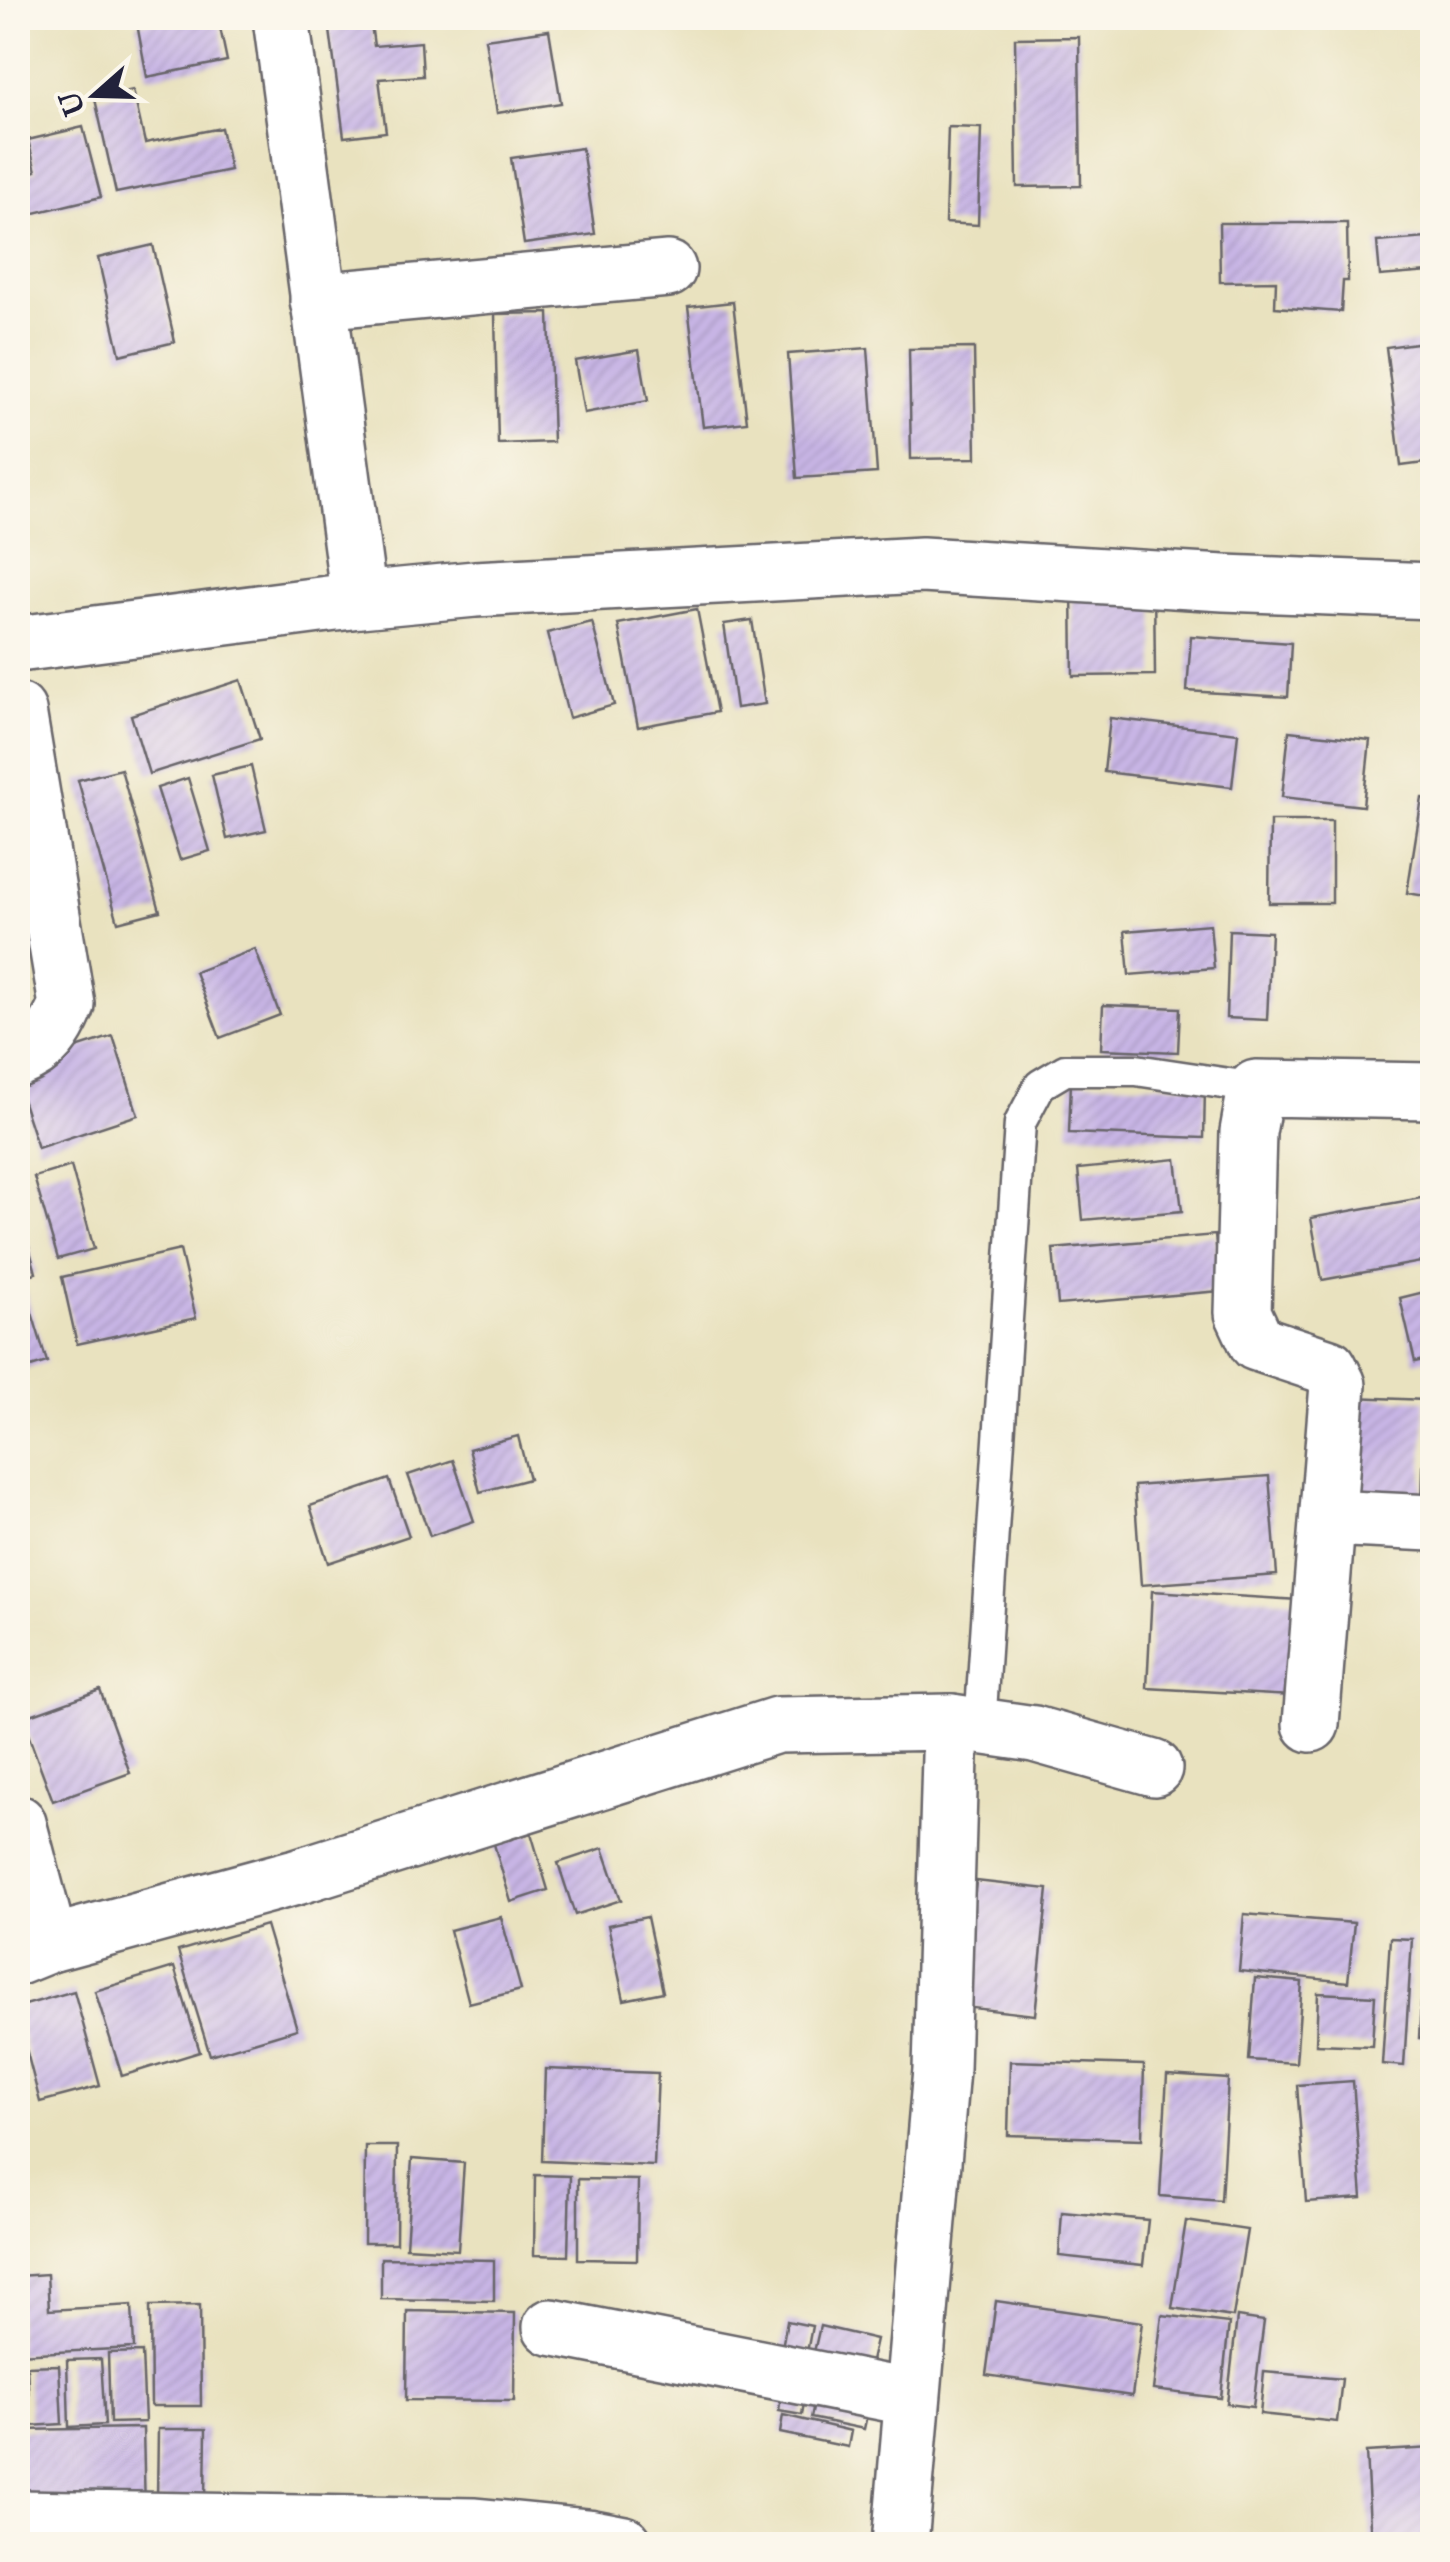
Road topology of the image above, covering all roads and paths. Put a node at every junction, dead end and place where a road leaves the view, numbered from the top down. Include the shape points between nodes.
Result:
1 (280, 18) edge
2 (668, 269) dead end
3 (318, 301) junction
4 (1432, 591) edge
5 (358, 600) junction
6 (18, 644) edge
7 (18, 711) edge
8 (18, 1058) edge
9 (1256, 1088) junction
10 (1432, 1091) edge
11 (1328, 1518) junction
12 (1432, 1523) edge
13 (965, 1724) junction
14 (1311, 1724) dead end
15 (1154, 1768) dead end
16 (18, 1823) edge
17 (34, 1950) edge
18 (550, 2326) dead end
19 (912, 2398) junction
20 (18, 2518) edge
21 (624, 2544) edge
22 (900, 2544) edge

1 - 3 street
2 - 3 street
3 - 5 street
4 - 5 street via 922,565
5 - 6 street
7 - 8 street via 66,1005 55,1033
9 - 10 street
9 - 11 street via 1248,1132 1242,1313 1258,1342 1329,1367 1338,1385
9 - 13 lane via 1136,1070 1064,1070 1040,1085 1020,1123
11 - 12 street
11 - 14 street
13 - 15 street via 1034,1734
13 - 17 street via 777,1725 296,1878
13 - 19 street
16 - 17 street
18 - 19 street
19 - 22 street
20 - 21 street via 475,2526

